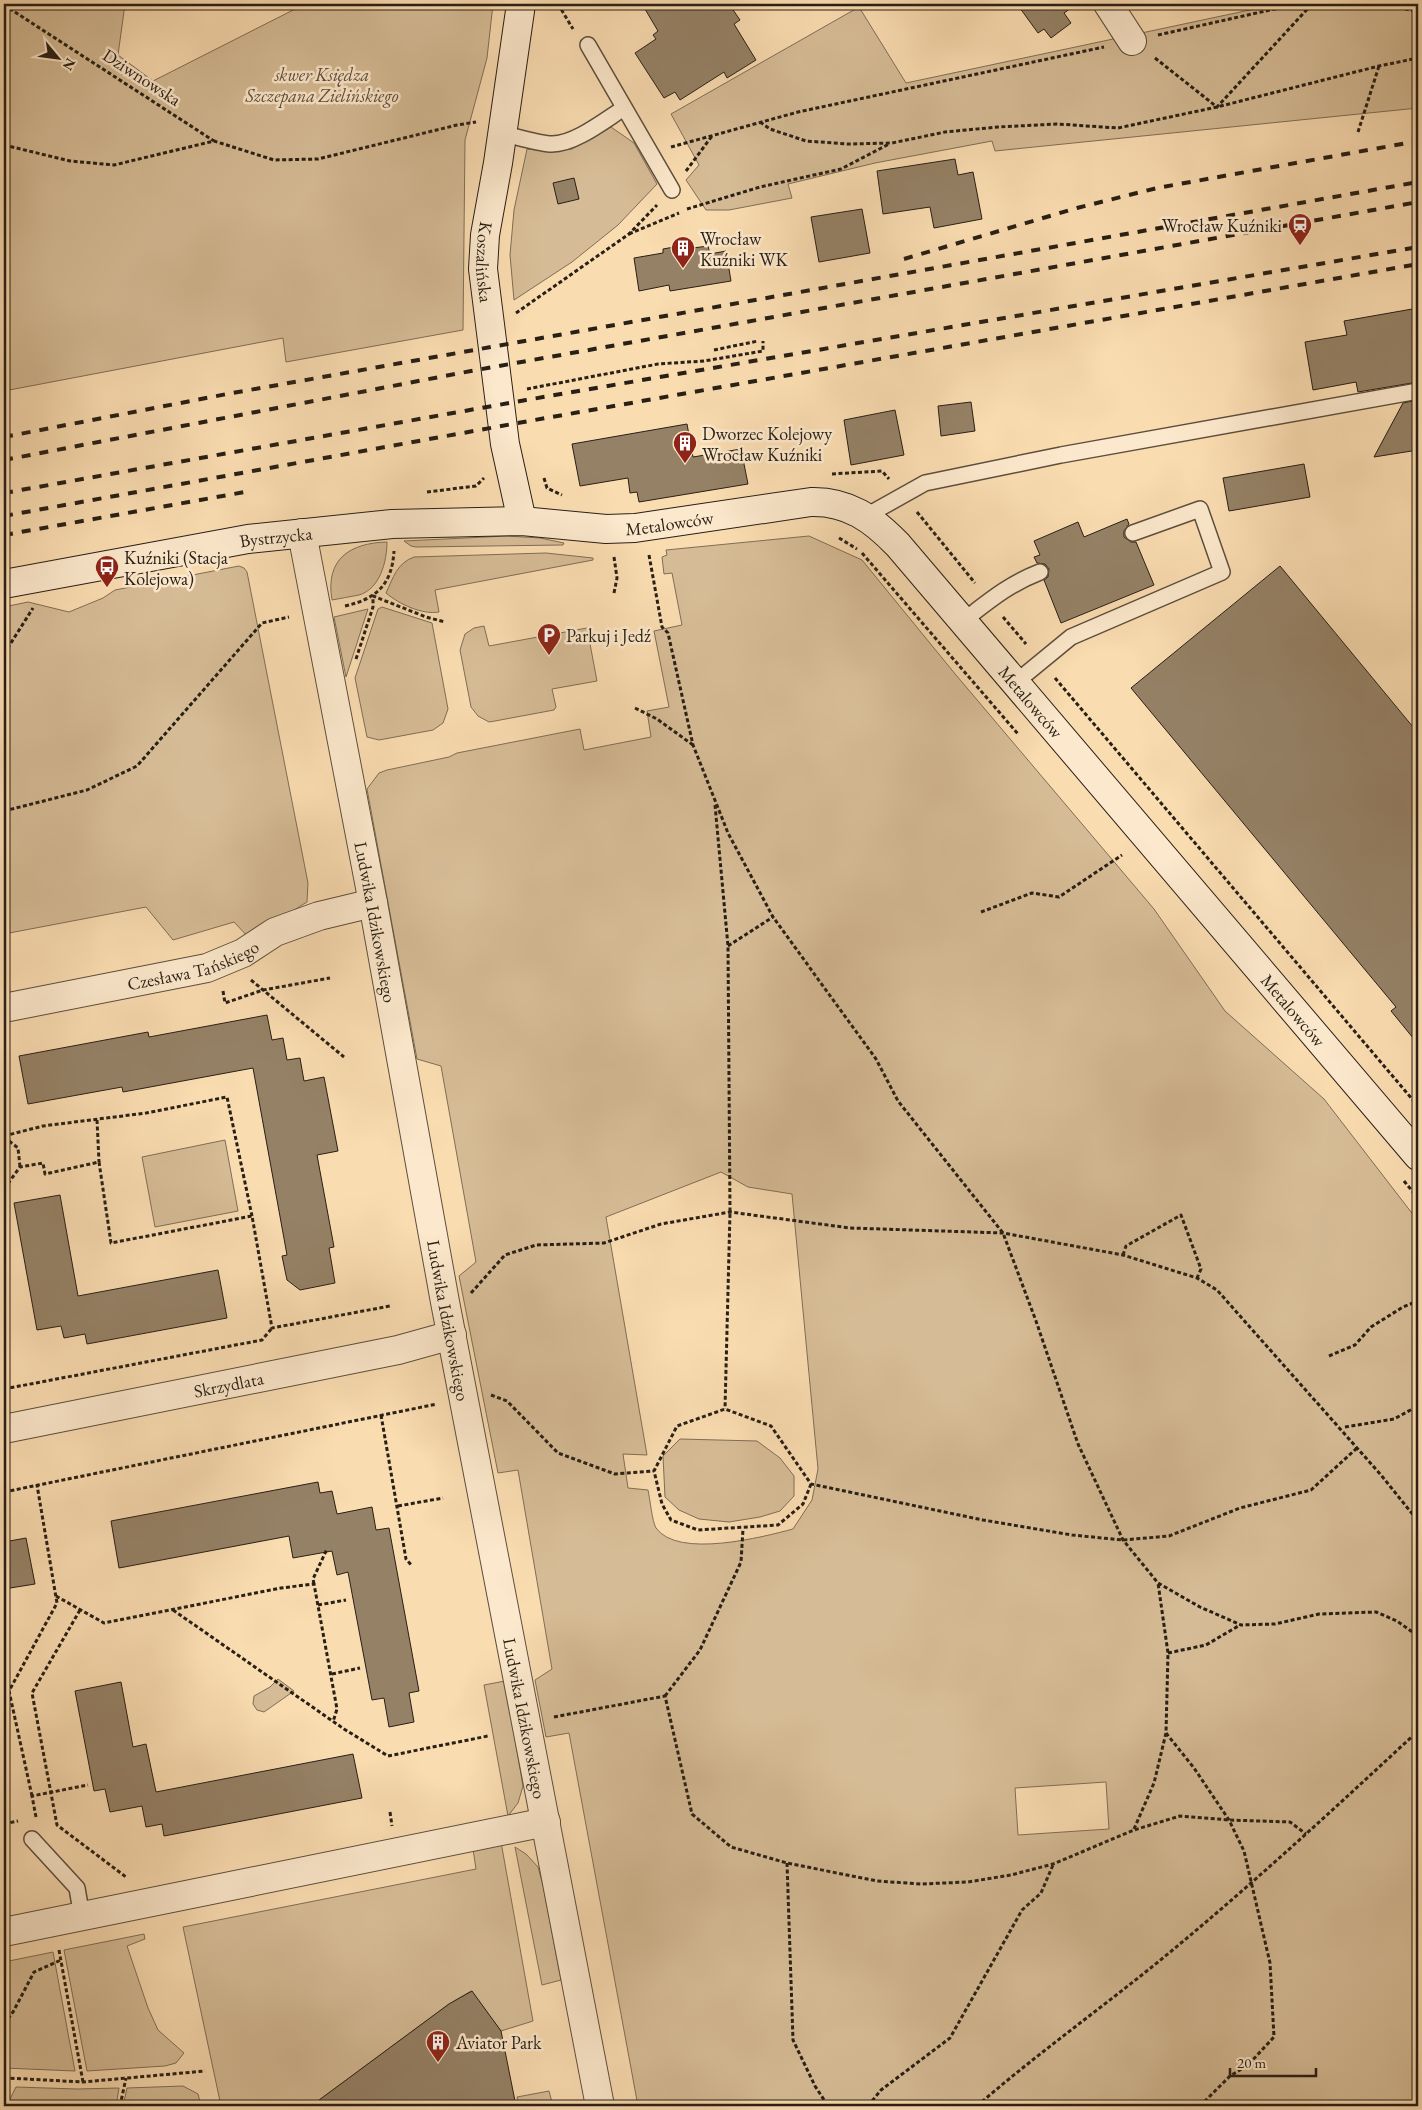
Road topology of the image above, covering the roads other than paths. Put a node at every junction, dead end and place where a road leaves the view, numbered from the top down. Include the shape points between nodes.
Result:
1 (521, 4) edge
2 (1108, 4) edge
3 (1132, 40) road end
4 (588, 44) road end
5 (624, 108) junction
6 (503, 127) junction
7 (672, 190) road end
8 (1418, 391) edge
9 (866, 516) junction
10 (522, 521) junction
11 (302, 533) junction
12 (1133, 534) dead end
13 (1040, 572) dead end
14 (4, 584) edge
15 (963, 621) junction
16 (1015, 683) junction
17 (373, 903) junction
18 (4, 1008) edge
19 (1418, 1156) edge
20 (452, 1335) junction
21 (4, 1429) edge
22 (546, 1822) junction
23 (32, 1839) dead end
24 (82, 1917) junction
25 (4, 1932) edge
26 (600, 2106) edge

1 - 6 street, Koszalińska
2 - 3 street
4 - 5 lane
5 - 6 lane via 593,128 552,144
5 - 7 lane
6 - 10 street, Koszalińska via 485,235 483,269 505,444
8 - 9 lane via 925,483
9 - 10 street, Metalowców via 840,504 811,502 635,528 606,529
9 - 15 street, Metalowców via 898,545
10 - 11 street, Bystrzycka via 392,524
11 - 14 street, Bystrzycka via 248,539
11 - 17 street, Ludwika Idzikowskiego
12 - 16 lane via 1200,509 1222,572 1071,637
13 - 15 lane via 1005,588
15 - 16 street, Metalowców
16 - 19 street, Metalowców
17 - 18 street, Czesława Tańskiego via 319,916 275,932 243,953 208,968
17 - 20 street, Ludwika Idzikowskiego
20 - 21 street, Skrzydlata via 389,1352
20 - 22 street, Ludwika Idzikowskiego
22 - 24 street
22 - 26 street, Ludwika Idzikowskiego
23 - 24 lane via 77,1888
24 - 25 street

